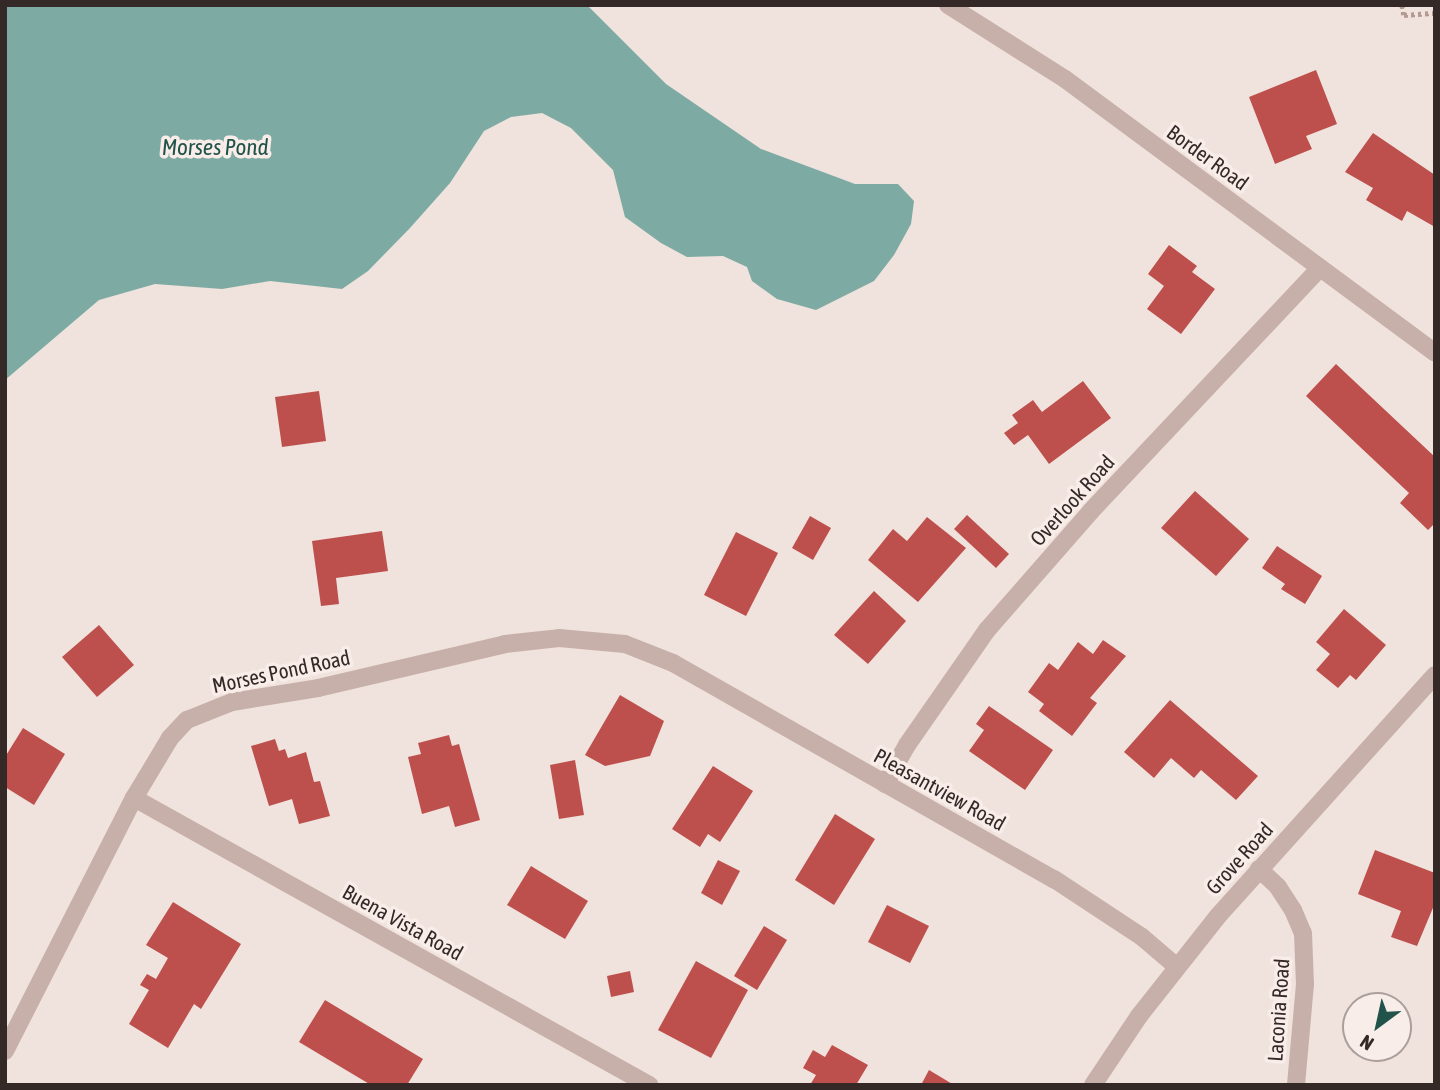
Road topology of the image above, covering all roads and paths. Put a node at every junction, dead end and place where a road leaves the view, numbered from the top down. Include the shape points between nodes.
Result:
1 (948, 5) edge
2 (1402, 5) edge
3 (1435, 13) edge
4 (1320, 268) junction
5 (1435, 353) edge
6 (673, 663) joint
7 (1435, 675) edge
8 (885, 784) junction
9 (134, 798) junction
10 (1259, 869) junction
11 (1177, 966) junction
12 (5, 1051) edge
13 (649, 1085) edge
14 (1093, 1085) edge
15 (1296, 1085) edge

1 - 4 street, Border Road via 1065,79
2 - 3 path via 1404,15
4 - 5 street, Border Road
4 - 8 street, Overlook Road via 1091,511 987,630
6 - 8 street, Pleasantview Road
6 - 9 street, Morses Pond Road via 625,644 559,638 505,644 318,688 232,702 187,720 170,738
7 - 10 street, Grove Road
8 - 11 street, Pleasantview Road via 1054,879
9 - 12 street, Morses Pond Road
9 - 13 street, Buena Vista Road
10 - 11 street, Grove Road
10 - 15 street, Laconia Road via 1286,898 1303,933 1305,984
11 - 14 street, Grove Road

